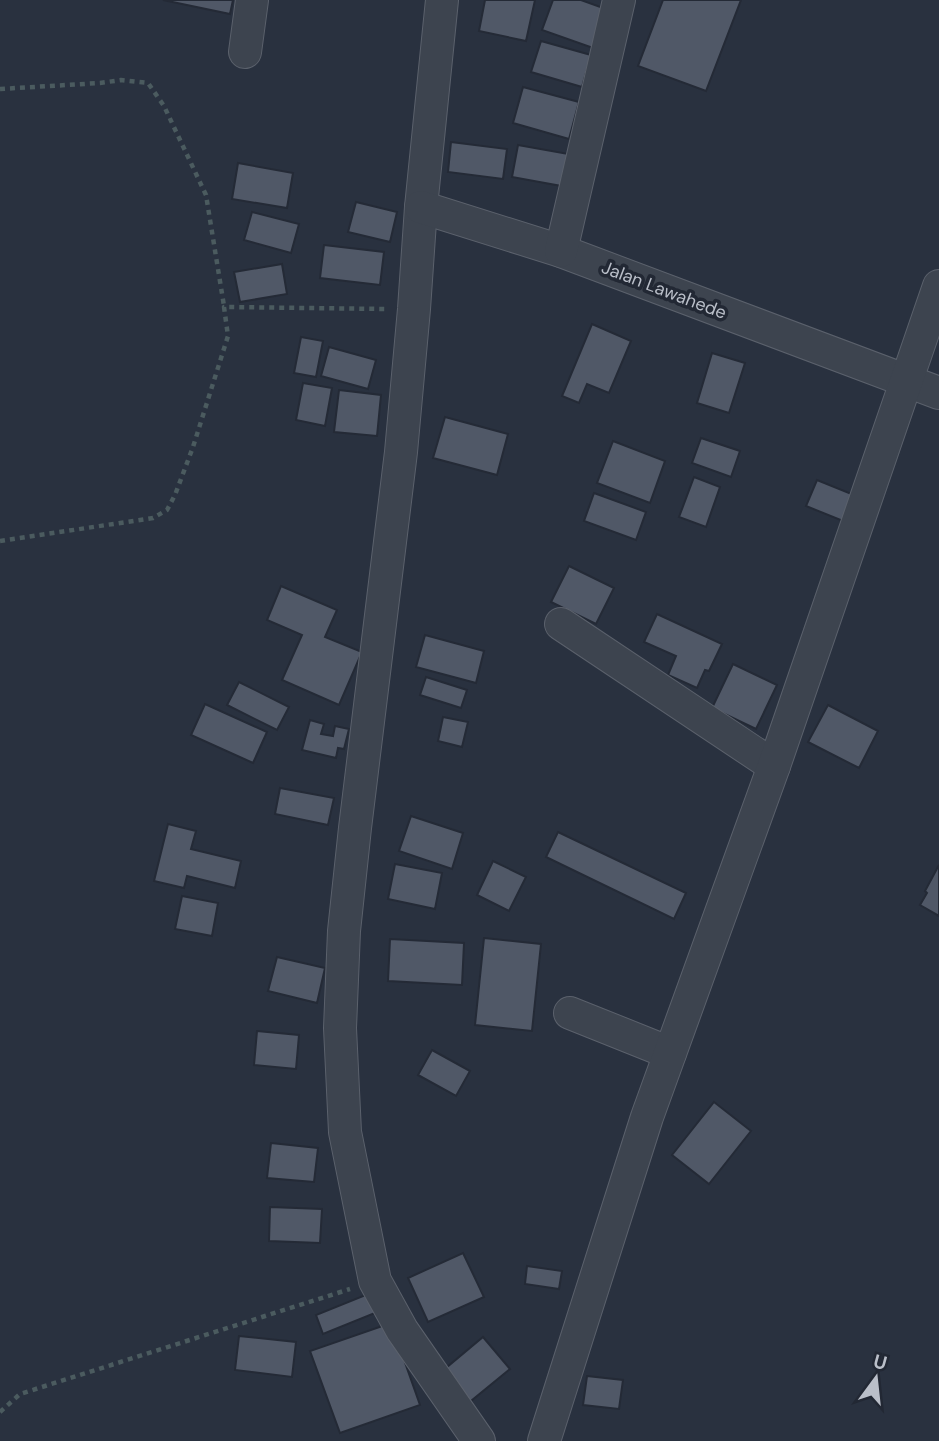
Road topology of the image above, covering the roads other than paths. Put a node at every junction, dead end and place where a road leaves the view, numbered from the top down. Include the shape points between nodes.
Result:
1 (252, 0) edge
2 (442, 0) edge
3 (619, 0) edge
4 (245, 52) dead end
5 (421, 207) junction
6 (561, 251) junction
7 (939, 286) edge
8 (905, 381) junction
9 (939, 393) edge
10 (561, 624) dead end
11 (774, 766) junction
12 (570, 1013) dead end
13 (670, 1052) junction
14 (478, 1441) edge
15 (544, 1441) edge

1 - 4 street
2 - 5 street
3 - 6 street
5 - 6 street, Jalan Lawahede
5 - 14 street via 401,452 344,931 345,1132 375,1281
6 - 8 street, Jalan Lawahede
7 - 8 street
8 - 9 street, Jalan Lawahede
8 - 11 street
10 - 11 street
11 - 13 street
12 - 13 street
13 - 15 street

